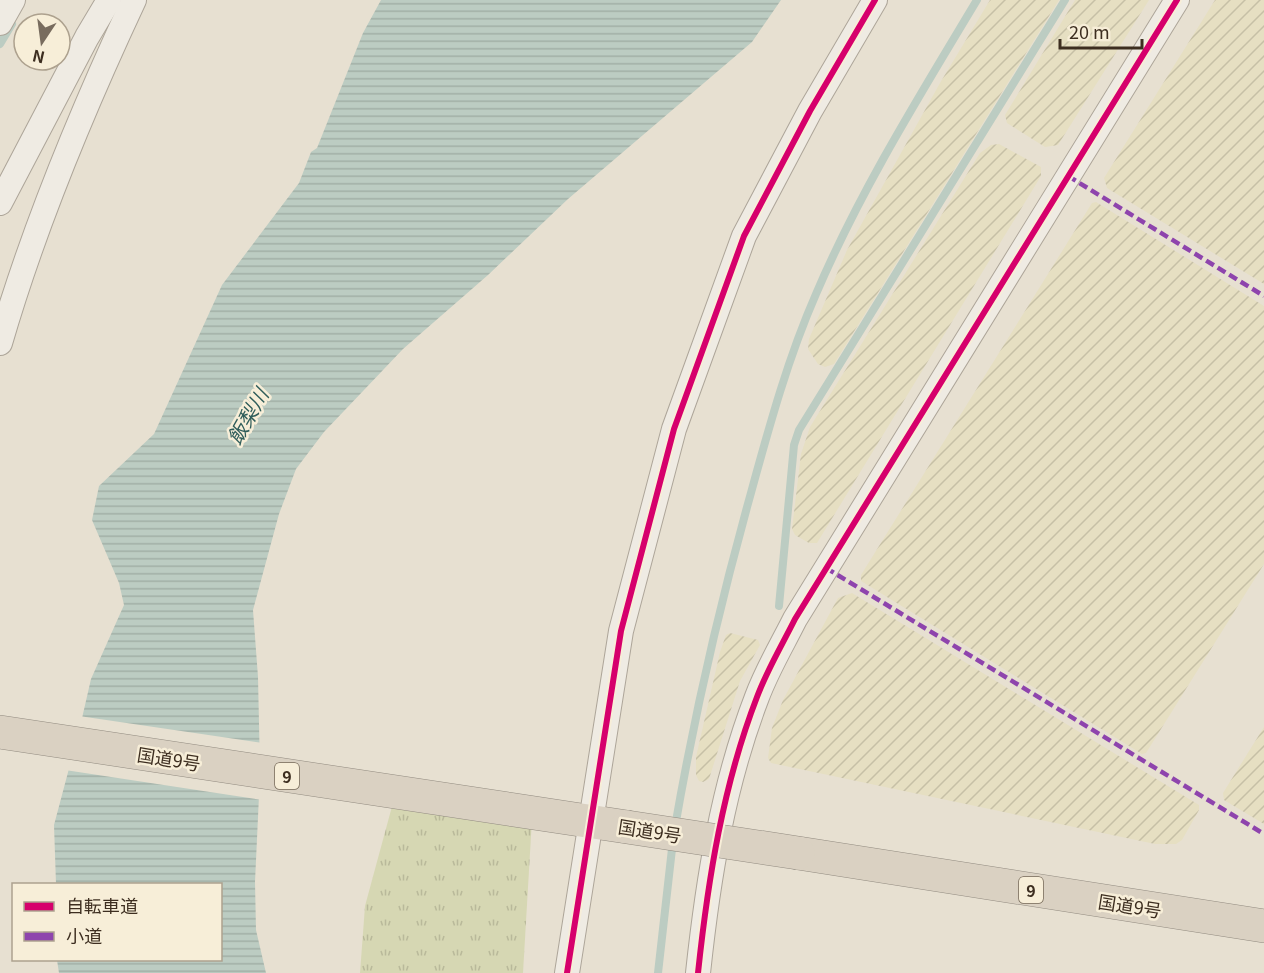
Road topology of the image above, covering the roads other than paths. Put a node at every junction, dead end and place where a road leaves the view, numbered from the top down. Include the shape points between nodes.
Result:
1 (13, 0) edge
2 (109, 0) edge
3 (134, 0) edge
4 (875, 0) edge
5 (1177, 0) edge
6 (0, 23) edge
7 (0, 203) edge
8 (0, 343) edge
9 (0, 732) edge
10 (582, 820) junction
11 (1264, 926) edge
12 (567, 973) edge
13 (698, 973) edge

1 - 6 street
2 - 7 street
3 - 8 street via 66,158
4 - 10 street via 770,184 744,236 704,341 674,429 621,631
5 - 13 street via 772,662 745,728 725,803 706,892
9 - 10 highway, 国道9号 / 9
10 - 11 highway, 国道9号 / 9, bridge
10 - 12 street

